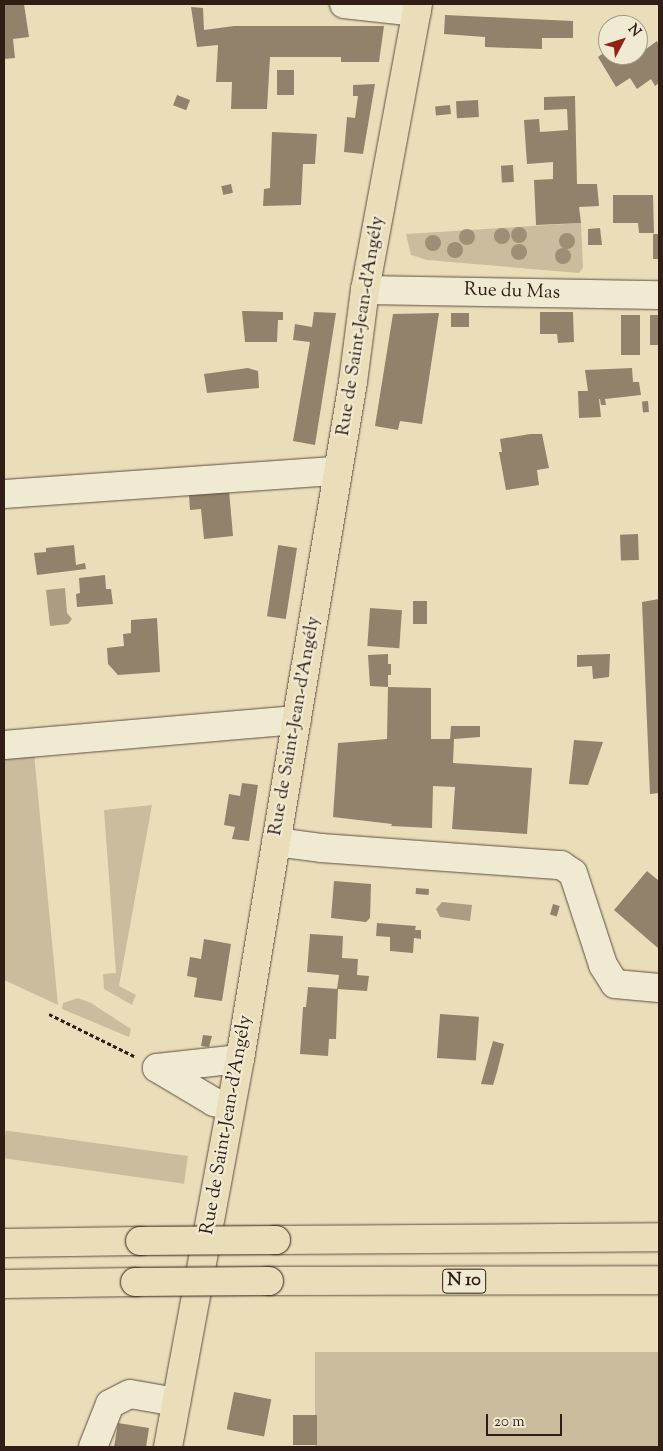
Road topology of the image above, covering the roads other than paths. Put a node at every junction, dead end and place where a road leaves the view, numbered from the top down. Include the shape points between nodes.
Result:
1 (344, 4) edge
2 (417, 8) edge
3 (365, 290) junction
4 (659, 295) edge
5 (337, 471) junction
6 (4, 494) edge
7 (297, 720) junction
8 (4, 745) edge
9 (276, 842) junction
10 (659, 988) edge
11 (240, 1059) junction
12 (231, 1106) junction
13 (659, 1237) edge
14 (4, 1243) edge
15 (659, 1280) edge
16 (4, 1284) edge
17 (176, 1402) junction
18 (93, 1447) edge
19 (168, 1447) edge

1 - 2 street
2 - 3 main road, Rue de Saint-Jean-d'Angély
3 - 4 street, Rue du Mas
3 - 5 main road, Rue de Saint-Jean-d'Angély
5 - 6 street
5 - 7 main road, Rue de Saint-Jean-d'Angély
7 - 8 street
7 - 9 main road, Rue de Saint-Jean-d'Angély
9 - 10 street via 561,865 573,874 603,965 615,984
9 - 11 main road, Rue de Saint-Jean-d'Angély
11 - 12 main road, Rue de Saint-Jean-d'Angély
11 - 12 street via 157,1068 214,1102
12 - 17 main road, Rue de Saint-Jean-d'Angély
13 - 14 main road, N 10, bridge
15 - 16 main road, N 10, bridge
17 - 18 street via 130,1394 110,1404
17 - 19 main road, Rue de Saint-Jean-d'Angély

